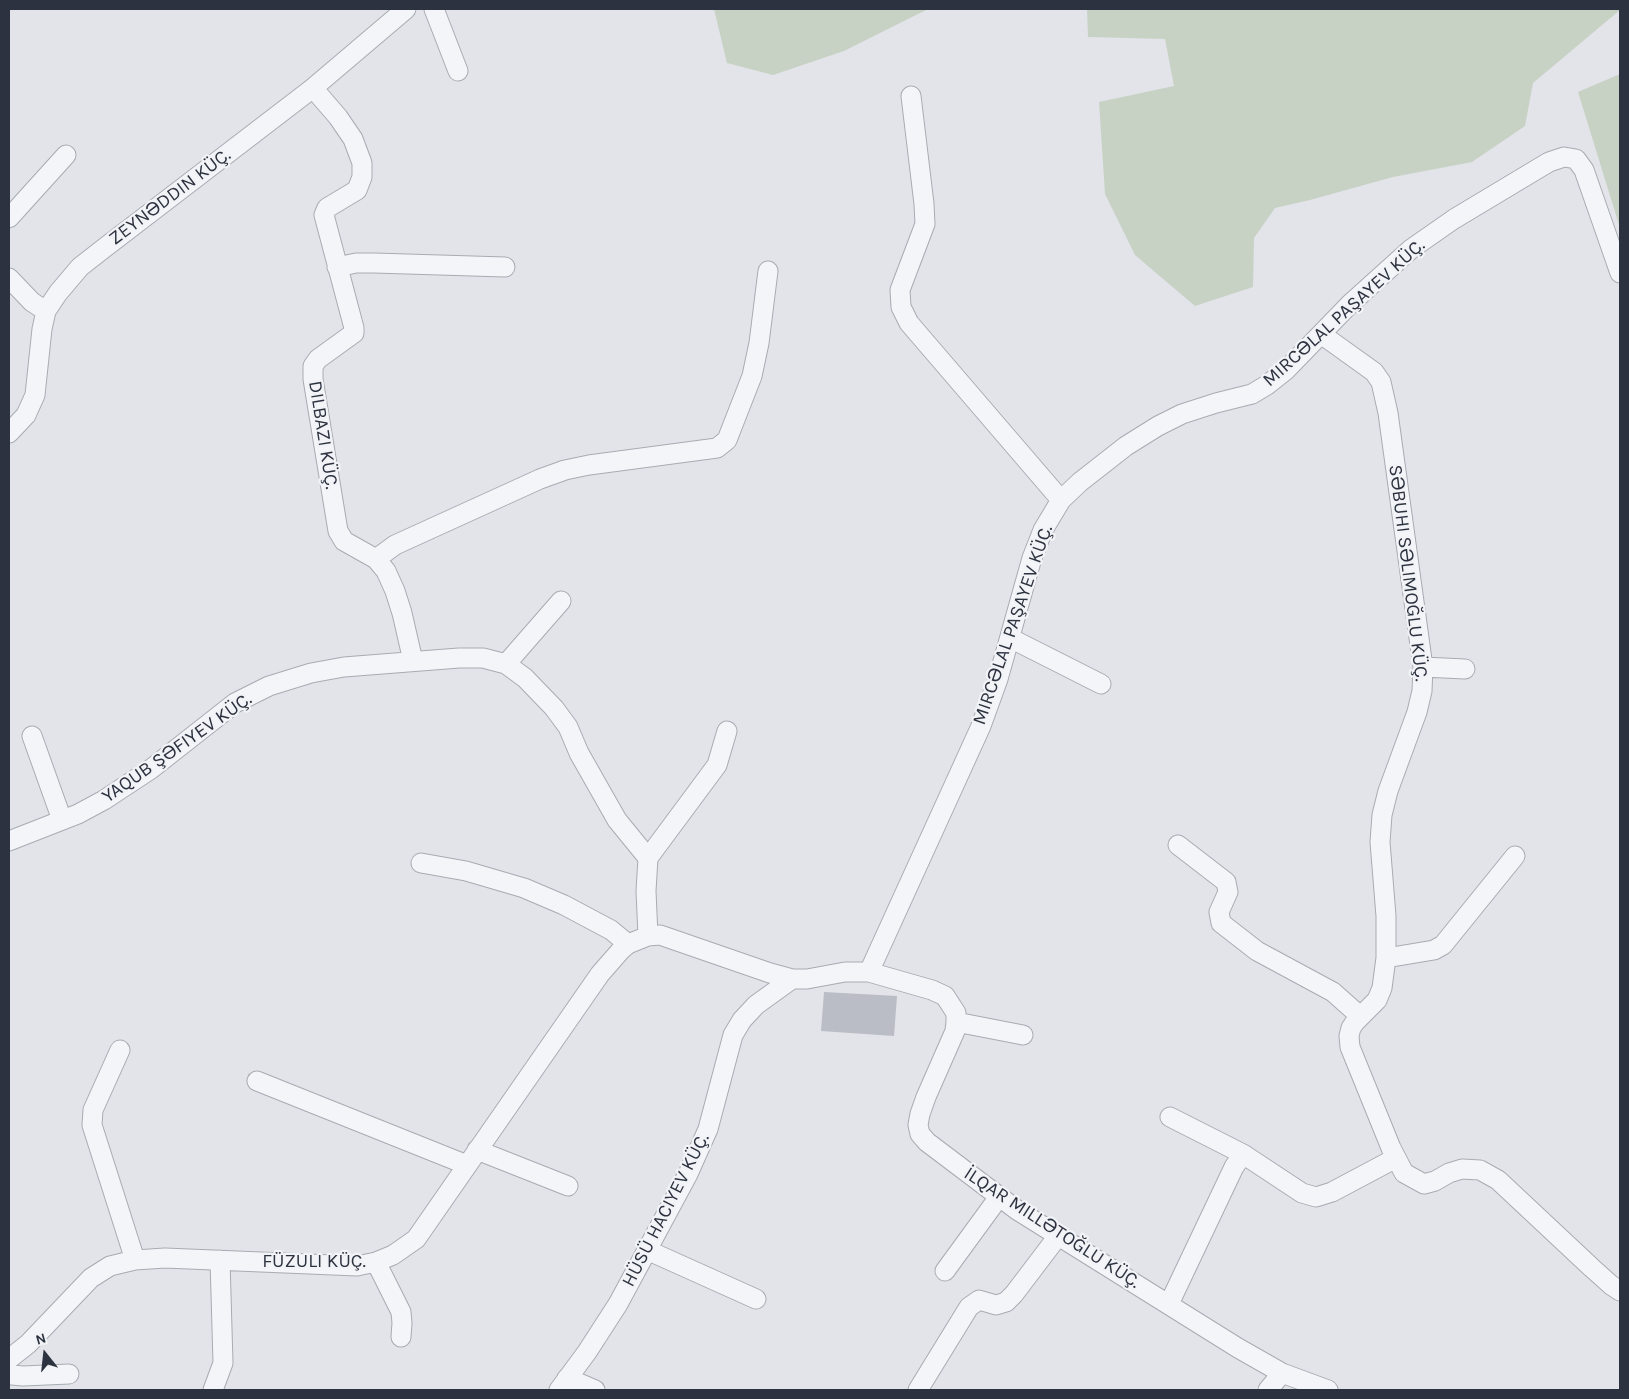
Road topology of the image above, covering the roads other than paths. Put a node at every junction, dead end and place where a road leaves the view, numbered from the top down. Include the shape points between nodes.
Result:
1 (406, 9) edge
2 (434, 9) edge
3 (458, 71) dead end
4 (313, 88) junction
5 (911, 96) dead end
6 (66, 155) dead end
7 (9, 218) edge
8 (337, 267) junction
9 (506, 267) dead end
10 (768, 271) dead end
11 (1620, 273) edge
12 (9, 278) edge
13 (46, 311) junction
14 (1321, 334) junction
15 (9, 433) edge
16 (1061, 500) junction
17 (376, 560) junction
18 (561, 601) dead end
19 (1010, 638) junction
20 (413, 661) junction
21 (506, 664) junction
22 (1423, 667) junction
23 (1465, 669) dead end
24 (1101, 684) dead end
25 (727, 732) dead end
26 (32, 736) dead end
27 (62, 820) junction
28 (9, 841) edge
29 (1178, 846) dead end
30 (1515, 856) dead end
31 (648, 858) junction
32 (421, 863) dead end
33 (648, 936) junction
34 (628, 944) junction
35 (1386, 958) junction
36 (869, 972) junction
37 (792, 979) junction
38 (1360, 1016) junction
39 (956, 1022) junction
40 (1023, 1035) dead end
41 (120, 1050) dead end
42 (257, 1081) dead end
43 (1170, 1117) dead end
44 (1243, 1154) junction
45 (472, 1157) junction
46 (1396, 1158) junction
47 (568, 1186) dead end
48 (999, 1197) junction
49 (1058, 1236) junction
50 (647, 1250) junction
51 (135, 1260) junction
52 (220, 1260) junction
53 (376, 1262) junction
54 (945, 1271) dead end
55 (1620, 1291) edge
56 (756, 1299) dead end
57 (1169, 1304) junction
58 (401, 1337) dead end
59 (9, 1359) edge
60 (9, 1372) edge
61 (1282, 1373) junction
62 (69, 1374) dead end
63 (563, 1384) edge
64 (213, 1390) edge
65 (595, 1390) edge
66 (918, 1390) edge
67 (1268, 1390) edge
68 (1328, 1390) edge

1 - 4 street, ZEYNƏDDIN KÜÇ.
2 - 3 street
4 - 8 street, DILBAZI KÜÇ. via 353,139 362,163 362,178 357,190 327,208 324,215
4 - 13 street, ZEYNƏDDIN KÜÇ. via 95,255 58,293
5 - 16 street via 924,224 900,290 901,307 909,323
6 - 7 street
8 - 9 street via 356,263
8 - 17 street, DILBAZI KÜÇ. via 354,334 318,359 313,379 338,531 344,541
10 - 17 street via 752,376 727,440 717,448 565,470 395,545
11 - 14 street, MIRCƏLAL PAŞAYEV KÜÇ. via 1584,170 1576,159 1564,157 1549,162 1454,218 1411,249
12 - 13 street via 32,302
13 - 15 street, ZEYNƏDDIN KÜÇ. via 35,395 26,416
14 - 16 street, MIRCƏLAL PAŞAYEV KÜÇ. via 1267,385 1252,394 1216,402 1158,426 1126,446
14 - 22 street, SƏBUHI SƏLIMOĞLU KÜÇ. via 1374,372 1381,382
16 - 19 street, MIRCƏLAL PAŞAYEV KÜÇ. via 1043,530 1032,558
17 - 20 street, DILBAZI KÜÇ. via 386,571 395,591
18 - 21 street
19 - 24 street
19 - 36 street, MIRCƏLAL PAŞAYEV KÜÇ. via 981,726
20 - 21 street, YAQUB ŞƏFIYEV KÜÇ. via 483,658
20 - 27 street, YAQUB ŞƏFIYEV KÜÇ. via 344,667 269,686 235,703 151,769 104,800
21 - 31 street, YAQUB ŞƏFIYEV KÜÇ. via 525,678 568,727 617,820
22 - 23 street
22 - 35 street, SƏBUHI SƏLIMOĞLU KÜÇ. via 1417,712 1382,815 1380,842
25 - 31 street via 717,765
26 - 27 street
27 - 28 street, YAQUB ŞƏFIYEV KÜÇ.
29 - 38 street via 1226,882 1228,892 1219,912 1221,923 1257,951 1333,992
30 - 35 street via 1443,945 1434,950
31 - 33 street
32 - 34 street via 466,871 524,888 611,930
33 - 34 street, FÜZULI KÜÇ.
33 - 37 street via 669,938
34 - 45 street, FÜZULI KÜÇ. via 600,974
35 - 38 street, SƏBUHI SƏLIMOĞLU KÜÇ. via 1380,994
36 - 37 street
36 - 39 street via 945,996 956,1013
37 - 50 street via 756,1005 733,1035 708,1129
38 - 46 street, SƏBUHI SƏLIMOĞLU KÜÇ. via 1351,1028 1350,1047
39 - 40 street
39 - 48 street, İLQAR MILLƏTOĞLU KÜÇ. via 920,1114 920,1134
41 - 51 street via 93,1110 92,1125
42 - 45 street
43 - 44 street
44 - 46 street via 1302,1193 1316,1197 1332,1192
44 - 57 street
45 - 47 street
45 - 53 street, FÜZULI KÜÇ. via 416,1239
46 - 55 street, SƏBUHI SƏLIMOĞLU KÜÇ. via 1404,1173 1424,1184 1462,1169 1480,1170 1498,1180
48 - 49 street, İLQAR MILLƏTOĞLU KÜÇ.
48 - 54 street
49 - 57 street, İLQAR MILLƏTOĞLU KÜÇ.
49 - 66 street via 1006,1302 996,1304 979,1300 969,1307
50 - 56 street
50 - 63 street via 618,1304
51 - 52 street, FÜZULI KÜÇ.
51 - 59 street, FÜZULI KÜÇ. via 110,1266 91,1278 28,1344
52 - 53 street, FÜZULI KÜÇ. via 357,1266
52 - 64 street via 223,1363
53 - 58 street via 401,1312
57 - 61 street, İLQAR MILLƏTOĞLU KÜÇ.
60 - 62 street via 23,1376
61 - 67 street
61 - 68 street, İLQAR MILLƏTOĞLU KÜÇ.
63 - 65 street

